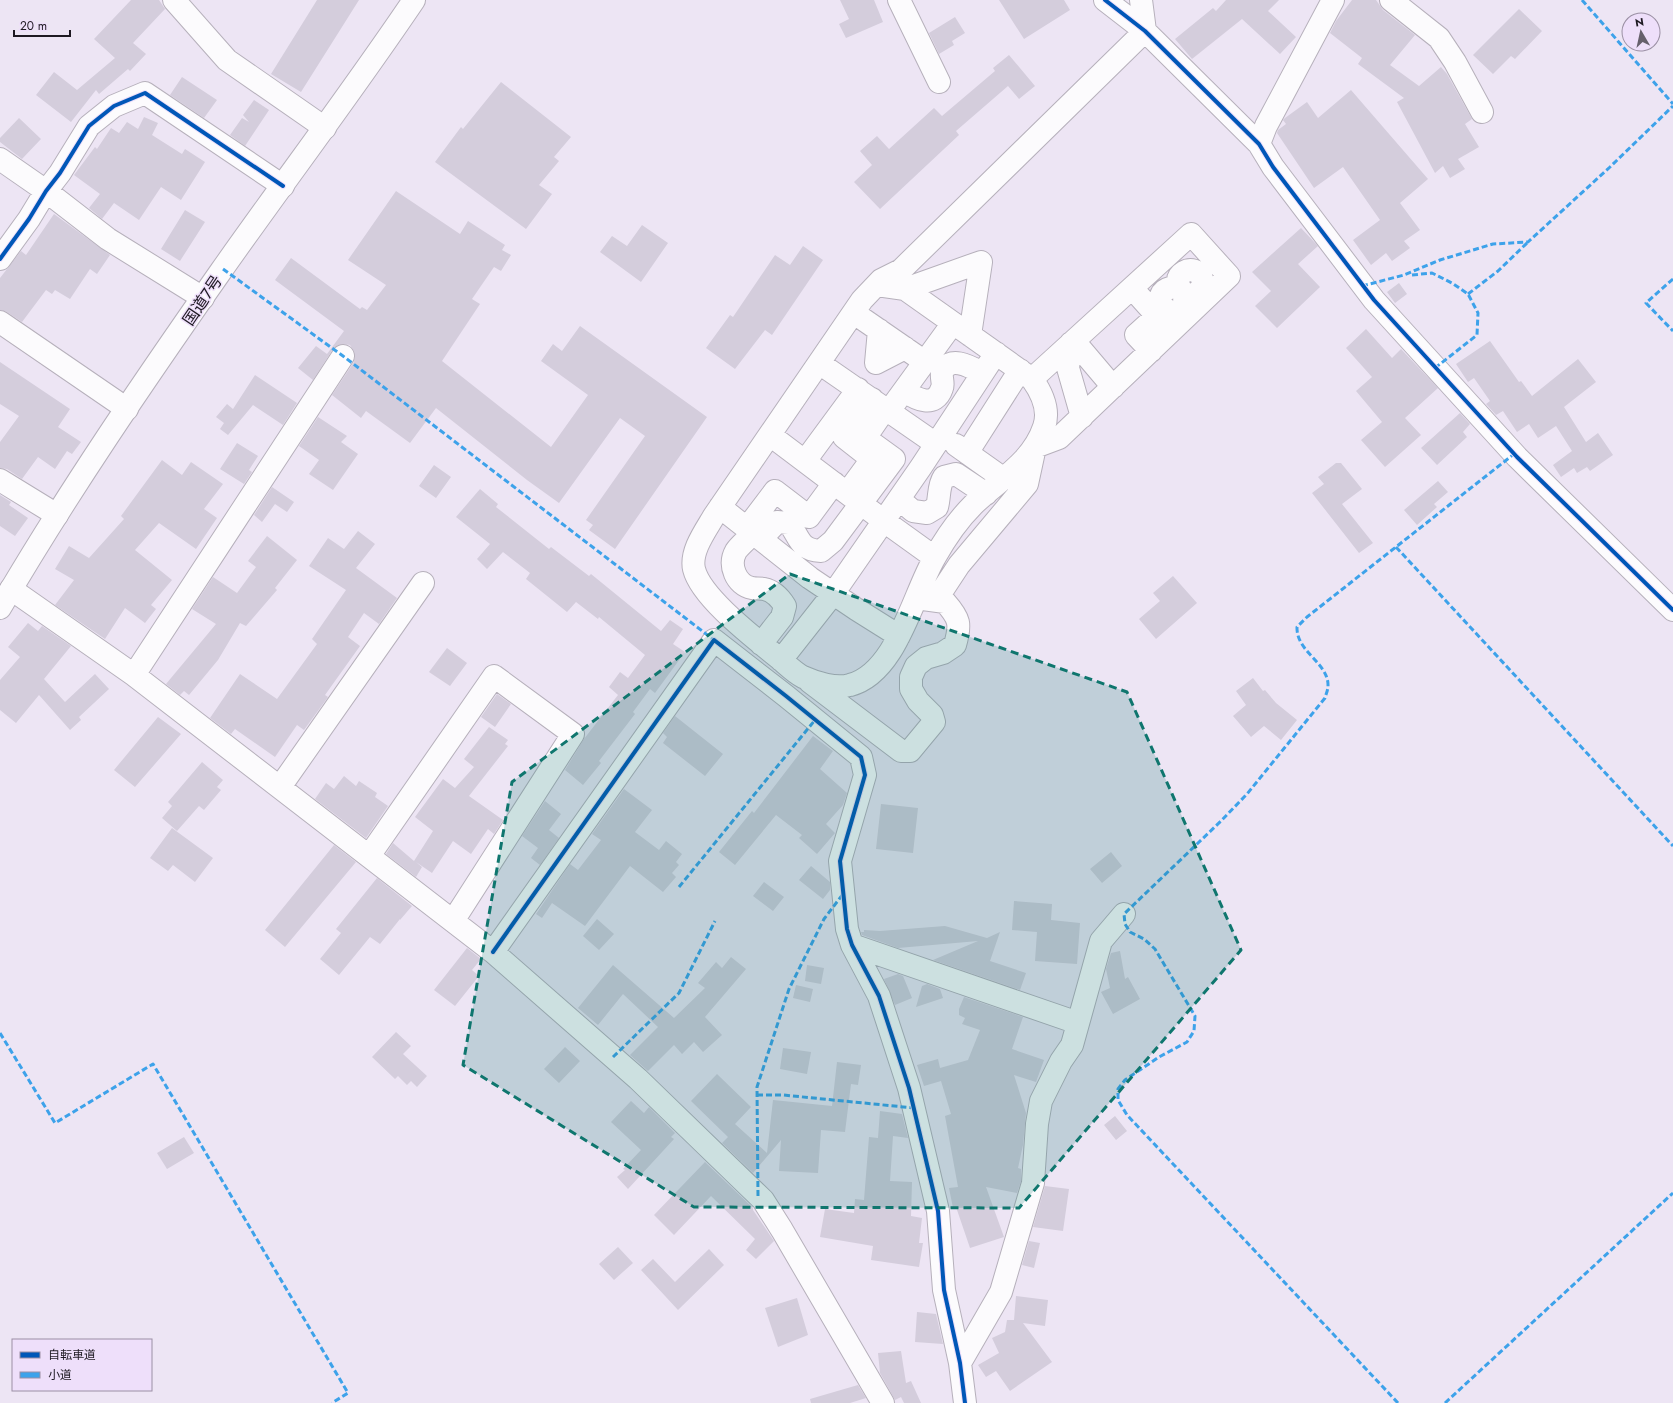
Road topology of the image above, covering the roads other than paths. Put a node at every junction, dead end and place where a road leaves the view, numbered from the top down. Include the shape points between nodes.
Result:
1 (174, 0) edge
2 (414, 0) edge
3 (899, 0) edge
4 (1105, 0) edge
5 (1141, 0) edge
6 (1333, 0) edge
7 (1390, 0) edge
8 (1145, 31) junction
9 (939, 82) dead end
10 (1482, 112) dead end
11 (325, 128) junction
12 (1259, 144) junction
13 (0, 159) edge
14 (283, 186) junction
15 (46, 191) junction
16 (0, 259) edge
17 (1208, 267) junction
18 (1148, 273) junction
19 (876, 285) junction
20 (1132, 288) junction
21 (905, 289) junction
22 (203, 298) junction
23 (854, 313) junction
24 (0, 322) edge
25 (952, 323) junction
26 (970, 335) junction
27 (1072, 342) junction
28 (1151, 351) junction
29 (996, 353) junction
30 (343, 356) dead end
31 (925, 362) junction
32 (819, 363) junction
33 (982, 373) junction
34 (1026, 375) junction
35 (1113, 387) junction
36 (904, 391) junction
37 (876, 402) junction
38 (127, 409) junction
39 (1082, 416) junction
40 (770, 435) junction
41 (939, 440) junction
42 (1035, 447) junction
43 (967, 453) junction
44 (805, 461) junction
45 (1004, 479) junction
46 (0, 480) edge
47 (847, 494) junction
48 (986, 494) junction
49 (899, 499) junction
50 (720, 507) junction
51 (57, 515) junction
52 (884, 521) junction
53 (754, 533) junction
54 (934, 558) junction
55 (423, 583) dead end
56 (11, 589) junction
57 (833, 594) junction
58 (926, 599) junction
59 (0, 608) edge
60 (1673, 610) edge
61 (900, 636) junction
62 (761, 644) junction
63 (781, 660) junction
64 (134, 674) junction
65 (802, 677) junction
66 (280, 787) junction
67 (369, 856) junction
68 (1124, 914) dead end
69 (453, 921) junction
70 (852, 945) junction
71 (493, 952) junction
72 (1078, 1022) junction
73 (960, 1363) junction
74 (883, 1403) edge
75 (965, 1403) edge

1 - 11 main road via 227,60
2 - 11 main road, 国道7号
3 - 9 main road
4 - 8 main road
5 - 8 main road
6 - 12 main road via 1266,126
7 - 10 main road via 1439,38
8 - 12 main road
8 - 19 main road via 901,270
11 - 14 main road, 国道7号
12 - 60 main road via 1273,167 1374,300 1517,457
13 - 15 main road
14 - 15 main road via 145,93 114,106 89,126
14 - 22 main road, 国道7号
15 - 16 main road
15 - 22 main road via 108,239
17 - 18 main road via 1183,272 1178,279 1176,291
17 - 18 main road via 1191,234
17 - 28 main road via 1230,276
18 - 20 main road
19 - 21 main road
19 - 23 main road
20 - 27 main road
20 - 28 main road via 1157,316 1136,335
21 - 25 main road
21 - 26 main road via 981,262
22 - 38 main road, 国道7号
23 - 31 main road
23 - 32 main road
24 - 38 main road
25 - 26 main road
25 - 31 main road
26 - 29 main road
27 - 34 main road
27 - 35 main road
27 - 39 main road via 1068,368
28 - 35 main road
29 - 33 main road
29 - 34 main road
30 - 64 main road
31 - 36 main road
32 - 37 main road
32 - 40 main road
33 - 36 main road via 966,364 956,362 942,373 942,388 936,398 927,402
33 - 41 main road
34 - 42 main road via 1040,391 1045,406 1045,426
34 - 43 main road
35 - 39 main road
36 - 37 main road
37 - 41 main road
37 - 44 main road
37 - 47 main road via 844,437 872,459
38 - 51 main road, 国道7号
39 - 42 main road via 1059,438
40 - 44 main road
40 - 50 main road
41 - 43 main road
41 - 49 main road
42 - 45 main road
42 - 58 main road via 1027,484 959,565
43 - 45 main road
44 - 47 main road
45 - 48 main road
46 - 51 main road
47 - 52 main road
47 - 53 main road via 809,517 775,491
47 - 53 main road via 833,540 821,551 811,551 800,543 789,523 777,522
48 - 49 main road via 956,474 944,477 939,484 940,497 937,507 927,513 913,511
48 - 54 main road via 956,525
49 - 52 main road
50 - 53 main road
50 - 62 main road via 696,548 694,568 704,590
51 - 56 main road, 国道7号
52 - 54 main road
52 - 57 main road
53 - 57 main road
53 - 62 main road via 736,551 733,562 735,574 741,583 751,588 766,589 778,595 785,606 782,617
54 - 58 main road
55 - 66 main road
56 - 59 main road, 国道7号
56 - 64 main road
57 - 61 main road
57 - 63 main road
58 - 61 main road
58 - 65 main road via 945,602 956,614 959,629 955,645 943,653 926,658 916,666 911,677 911,689 918,702 932,715 934,722 910,751 901,751
61 - 65 main road via 872,674 850,685 830,685
62 - 63 main road
63 - 65 main road
64 - 66 main road
66 - 67 main road
67 - 69 main road
67 - 69 main road via 494,676 573,734
68 - 72 main road via 1101,941
69 - 71 main road
70 - 71 main road via 845,911 840,860 865,775 861,757 714,640
70 - 72 main road
70 - 73 main road via 879,996 909,1088 938,1211 944,1290
71 - 74 main road via 638,1079 762,1200
72 - 73 main road via 1072,1045 1041,1101 1033,1183 1001,1292
73 - 75 main road

